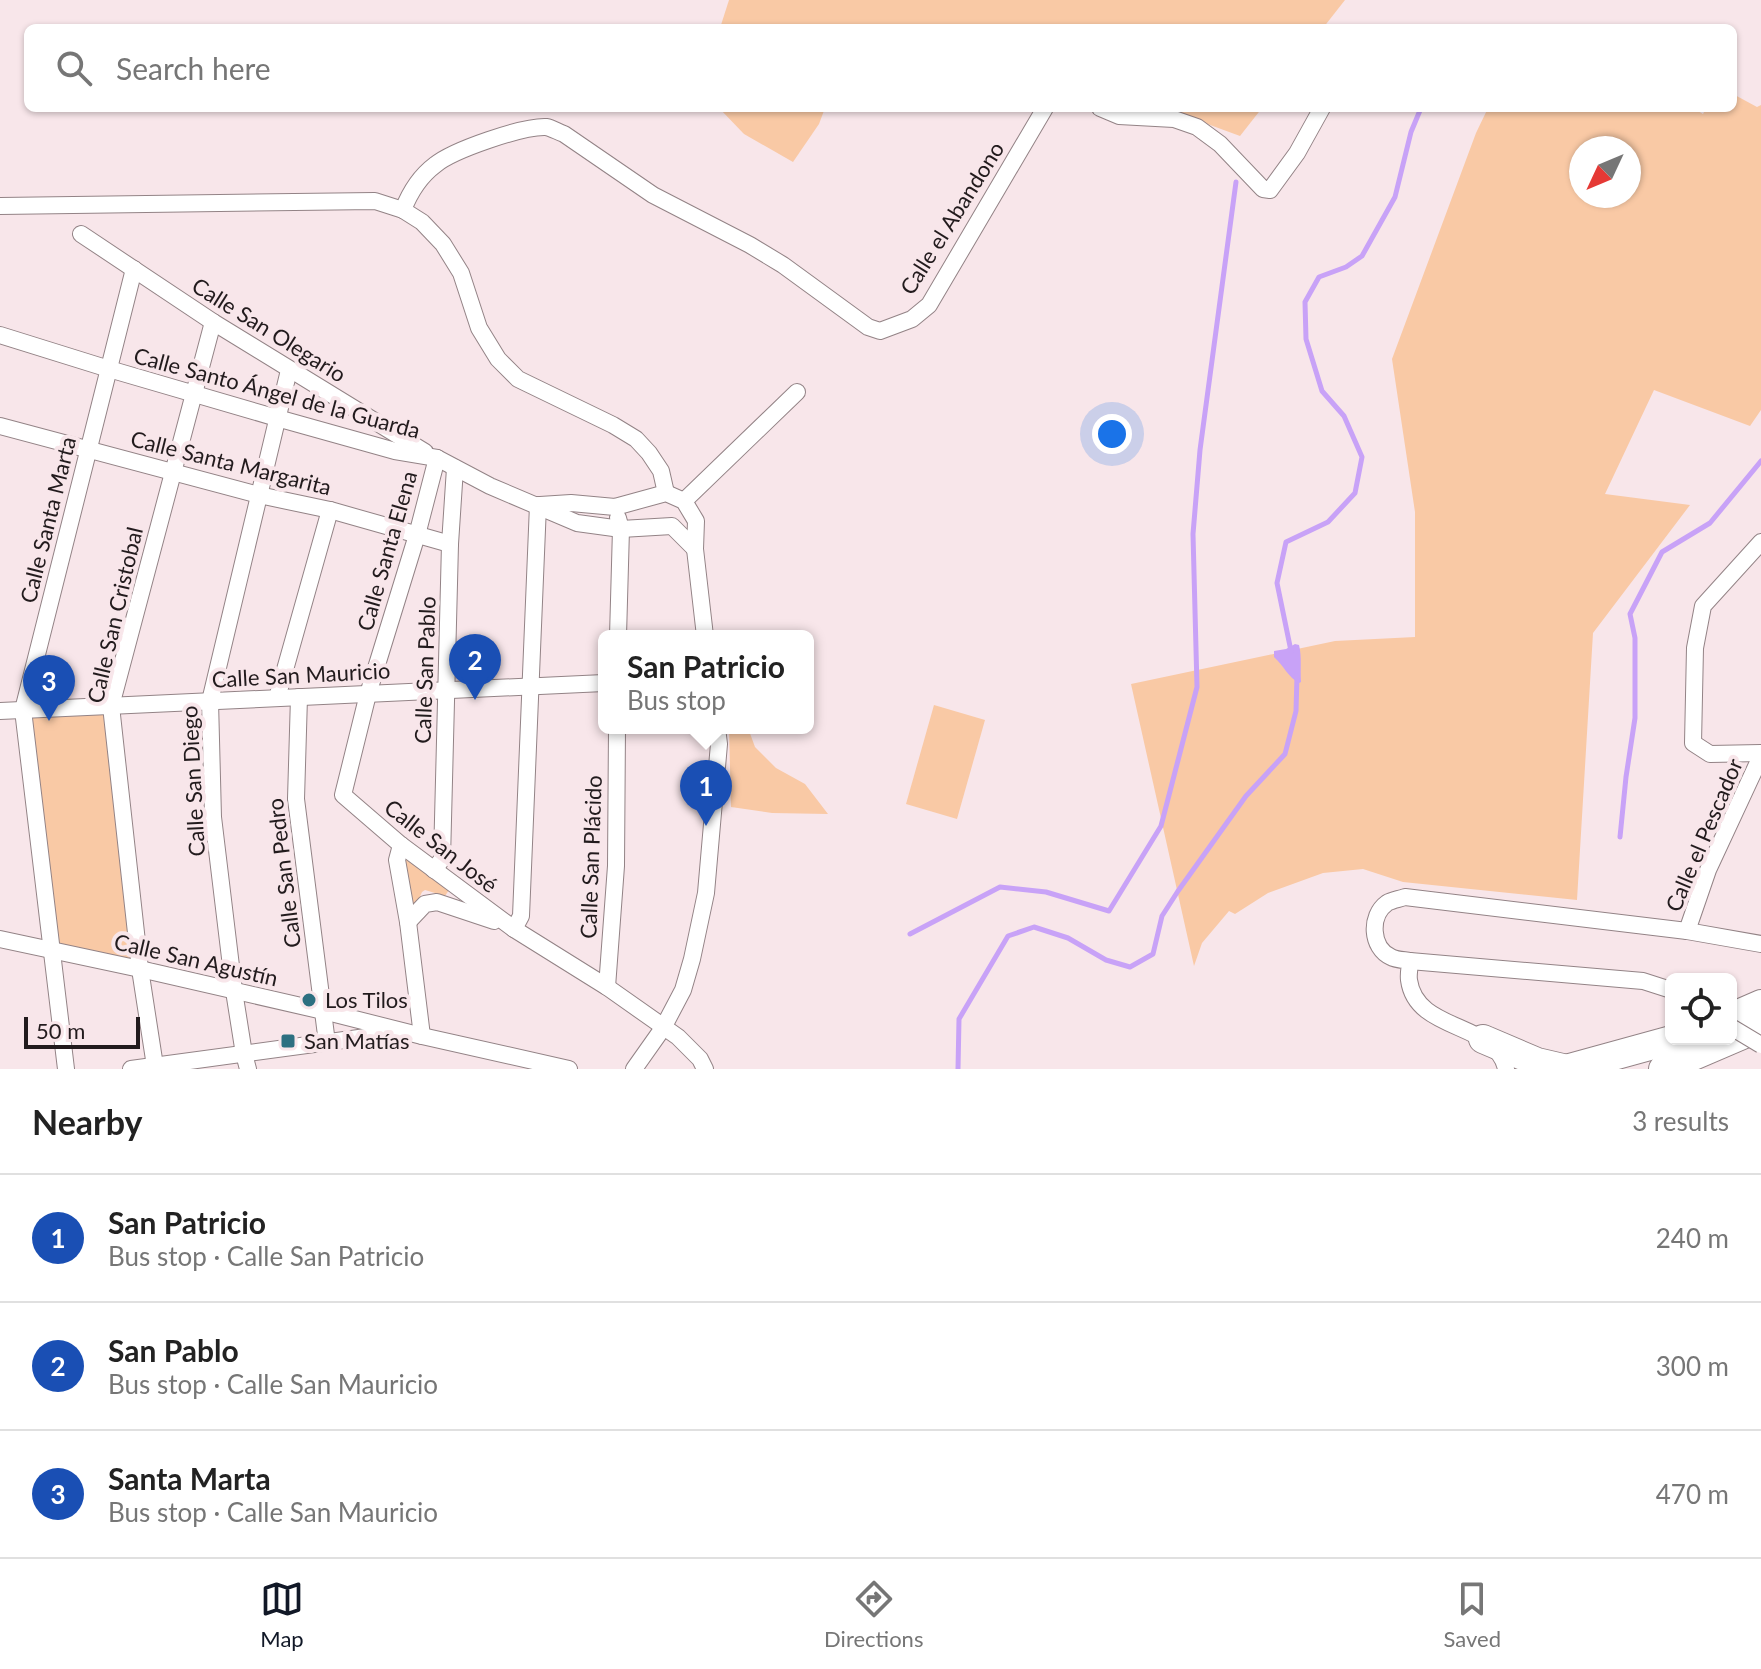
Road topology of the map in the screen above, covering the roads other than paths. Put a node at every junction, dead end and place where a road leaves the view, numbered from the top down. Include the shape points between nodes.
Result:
1 (1043, 112) edge
2 (1110, 112) edge
3 (1320, 112) edge
4 (0, 206) edge
5 (403, 210) junction
6 (81, 234) dead end
7 (134, 269) junction
8 (213, 322) junction
9 (0, 335) edge
10 (109, 369) junction
11 (289, 370) junction
12 (797, 392) dead end
13 (195, 394) junction
14 (277, 418) junction
15 (371, 420) junction
16 (1, 429) edge
17 (363, 441) junction
18 (88, 451) junction
19 (437, 458) junction
20 (455, 468) junction
21 (173, 472) junction
22 (666, 493) junction
23 (259, 495) junction
24 (538, 505) junction
25 (686, 506) junction
26 (615, 507) junction
27 (330, 510) junction
28 (672, 526) junction
29 (621, 529) junction
30 (417, 535) junction
31 (1761, 542) edge
32 (450, 544) junction
33 (695, 549) junction
34 (618, 630) edge
35 (704, 630) edge
36 (598, 683) edge
37 (530, 687) junction
38 (446, 690) junction
39 (368, 694) junction
40 (299, 697) junction
41 (277, 698) junction
42 (210, 701) junction
43 (111, 706) junction
44 (23, 710) junction
45 (0, 711) edge
46 (617, 734) edge
47 (718, 734) edge
48 (1761, 755) edge
49 (343, 795) joint
50 (401, 845) junction
51 (434, 870) junction
52 (408, 922) junction
53 (514, 929) junction
54 (1687, 931) junction
55 (0, 939) edge
56 (1761, 944) edge
57 (52, 950) junction
58 (1410, 961) junction
59 (140, 969) junction
60 (607, 987) junction
61 (1665, 988) edge
62 (234, 991) junction
63 (1761, 1004) edge
64 (323, 1011) junction
65 (1737, 1014) edge
66 (1761, 1027) edge
67 (663, 1028) junction
68 (1737, 1031) edge
69 (422, 1036) junction
70 (1483, 1039) junction
71 (1665, 1042) edge
72 (327, 1043) junction
73 (1669, 1045) edge
74 (1761, 1045) edge
75 (246, 1062) edge
76 (155, 1066) junction
77 (66, 1069) edge
78 (131, 1069) edge
79 (569, 1069) edge
80 (634, 1069) edge
81 (705, 1069) edge
82 (1506, 1069) edge
83 (1566, 1069) edge
84 (1617, 1069) edge
85 (1663, 1069) edge

1 - 5 street, Calle el Abandono via 929,305 912,319 880,331 783,265 653,195 547,127 455,152 422,176
2 - 3 street via 1197,127 1270,190
4 - 5 street via 375,201
5 - 22 street via 443,244 498,359 518,379 636,439 661,471
6 - 7 street, Calle San Olegario
7 - 8 street, Calle San Olegario
7 - 10 street, Calle Santa Marta
8 - 11 street, Calle San Olegario
8 - 13 street, Calle San Cristobal
9 - 10 street, Calle Santo Ángel de la Guarda
10 - 13 street, Calle Santo Ángel de la Guarda
10 - 18 street, Calle Santa Marta
11 - 14 street, Calle San Diego
11 - 15 street, Calle San Olegario
12 - 25 street
13 - 14 street, Calle Santo Ángel de la Guarda
13 - 21 street, Calle San Cristobal
14 - 17 street, Calle Santo Ángel de la Guarda
14 - 23 street, Calle San Diego
15 - 17 street
15 - 19 street, Calle San Olegario
16 - 18 street, Calle Santa Margarita
17 - 19 street, Calle Santo Ángel de la Guarda
18 - 21 street, Calle Santa Margarita
18 - 44 street, Calle Santa Marta
19 - 20 street, Calle Santo Ángel de la Guarda
19 - 30 street, Calle Santa Elena
20 - 24 street, Calle Santo Ángel de la Guarda
20 - 32 street, Calle San Pablo
21 - 23 street, Calle Santa Margarita
21 - 43 street, Calle San Cristobal
22 - 25 street
22 - 26 street, Calle Santo Ángel de la Guarda
23 - 27 street, Calle Santa Margarita
23 - 42 street, Calle San Diego
24 - 26 street, Calle Santo Ángel de la Guarda
24 - 29 street, Calle Santo Ángel de la Guarda via 577,523
24 - 37 street
25 - 28 street via 682,520
25 - 33 street via 696,521
26 - 29 street
27 - 30 street, Calle Santa Margarita
27 - 41 street
28 - 29 street, Calle Santo Ángel de la Guarda
28 - 33 street
29 - 34 street
30 - 32 street, Calle Santa Margarita
30 - 39 street, Calle Santa Elena
31 - 48 street via 1703,606 1695,648 1693,743 1710,754
32 - 38 street, Calle San Pablo
33 - 35 street
36 - 37 street, Calle San Mauricio
37 - 38 street, Calle San Mauricio
37 - 53 street via 521,916
38 - 39 street, Calle San Mauricio
38 - 51 street, Calle San Pablo via 442,859
39 - 40 street, Calle San Mauricio
39 - 49 street, Calle Santa Elena
40 - 41 street, Calle San Mauricio
40 - 64 street, Calle San Pedro via 296,799
41 - 42 street, Calle San Mauricio
42 - 43 street, Calle San Mauricio
42 - 62 street, Calle San Diego via 213,817
43 - 44 street, Calle San Mauricio
43 - 59 street, Calle San Cristobal
44 - 45 street, Calle San Mauricio
44 - 57 street, Calle Santa Marta
46 - 60 street, Calle San Plácido via 616,866
47 - 67 street via 706,893 683,990
48 - 54 street, Calle el Pescador via 1708,870
49 - 50 street, Calle San José
50 - 51 street, Calle San José
50 - 52 street via 397,860
51 - 53 street, Calle San José
52 - 53 street, Calle San José via 425,904 437,902
52 - 69 street
53 - 60 street, Calle San José
54 - 56 street
54 - 58 street via 1405,897 1388,902 1376,915 1375,931 1378,947
55 - 57 street, Calle San Agustín
57 - 59 street, Calle San Agustín
57 - 77 street, Calle Santa Marta
58 - 61 street via 1643,981
58 - 70 street via 1413,996 1427,1012
59 - 62 street, Calle San Agustín
59 - 76 street, Calle San Cristobal
60 - 67 street, Calle San José
62 - 64 street, Calle San Agustín
62 - 75 street, Calle San Diego
63 - 65 highway
64 - 69 street, Calle San Agustín
64 - 72 street, Calle San Pedro
66 - 85 highway
67 - 80 street
67 - 81 street, Calle San José via 688,1045
68 - 74 street, bridge
69 - 72 street
69 - 79 street, Calle San Agustín
70 - 82 street
70 - 83 highway
71 - 83 highway
72 - 75 street
73 - 84 highway
75 - 76 street
76 - 78 street

